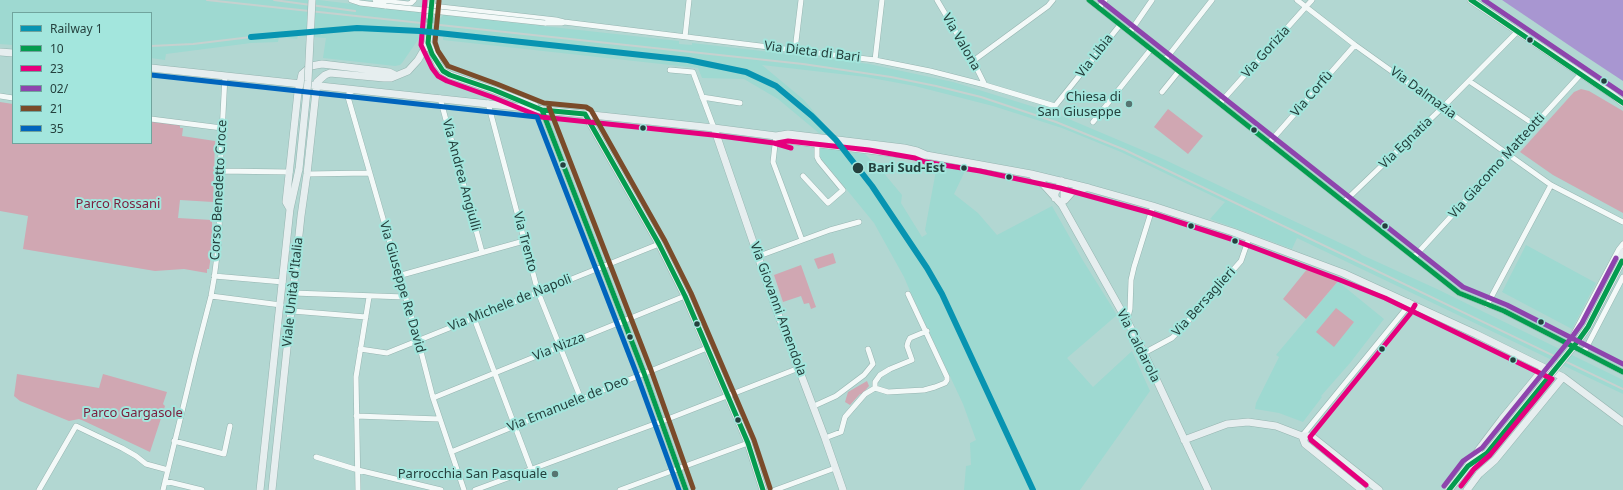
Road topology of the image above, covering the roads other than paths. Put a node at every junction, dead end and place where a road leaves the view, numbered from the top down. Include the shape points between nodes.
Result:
1 (312, 0) edge
2 (351, 0) edge
3 (375, 0) edge
4 (414, 0) edge
5 (689, 0) edge
6 (801, 0) edge
7 (882, 0) edge
8 (1053, 0) edge
9 (1089, 0) edge
10 (1105, 0) edge
11 (1152, 0) edge
12 (1212, 0) edge
13 (1297, 0) edge
14 (1312, 0) edge
15 (1471, 0) edge
16 (940, 1) edge
17 (432, 3) edge
18 (1306, 7) junction
19 (1099, 8) junction
20 (430, 16) tunnel mouth
21 (564, 22) junction
22 (1120, 25) junction
23 (1518, 31) junction
24 (1130, 32) junction
25 (685, 37) junction
26 (1355, 44) junction
27 (1151, 49) junction
28 (794, 50) junction
29 (0, 52) edge
30 (12, 53) edge
31 (875, 60) junction
32 (1165, 60) junction
33 (973, 61) junction
34 (152, 68) edge
35 (670, 70) dead end
36 (1179, 71) junction
37 (1581, 74) junction
38 (225, 76) junction
39 (395, 76) junction
40 (1469, 81) junction
41 (299, 83) junction
42 (317, 83) junction
43 (985, 85) junction
44 (357, 89) junction
45 (1162, 92) dead end
46 (1614, 95) junction
47 (0, 96) edge
48 (702, 97) junction
49 (12, 98) edge
50 (440, 98) junction
51 (1623, 98) edge
52 (488, 103) junction
53 (740, 103) dead end
54 (1220, 103) junction
55 (1623, 103) edge
56 (1055, 106) joint
57 (1443, 107) junction
58 (542, 110) junction
59 (585, 114) junction
60 (152, 119) edge
61 (1094, 122) dead end
62 (1534, 125) junction
63 (222, 128) junction
64 (714, 128) junction
65 (776, 136) junction
66 (816, 143) junction
67 (1269, 143) junction
68 (1508, 154) junction
69 (926, 155) junction
70 (220, 171) junction
71 (290, 172) junction
72 (369, 173) junction
73 (307, 174) junction
74 (1031, 174) junction
75 (803, 176) dead end
76 (1062, 181) junction
77 (1551, 185) junction
78 (1089, 188) junction
79 (1055, 198) junction
80 (1063, 202) junction
81 (1344, 202) junction
82 (1153, 206) junction
83 (290, 209) junction
84 (859, 222) dead end
85 (1623, 222) edge
86 (1249, 238) junction
87 (802, 240) junction
88 (524, 241) junction
89 (659, 244) junction
90 (1623, 244) edge
91 (482, 252) junction
92 (759, 256) junction
93 (1414, 257) junction
94 (1622, 257) edge
95 (603, 266) junction
96 (398, 276) junction
97 (214, 277) junction
98 (1623, 277) edge
99 (283, 282) junction
100 (538, 292) junction
101 (293, 293) junction
102 (908, 294) dead end
103 (211, 296) junction
104 (685, 296) junction
105 (369, 297) junction
106 (405, 297) junction
107 (1409, 302) junction
108 (280, 305) junction
109 (1487, 306) junction
110 (292, 310) junction
111 (366, 317) junction
112 (474, 318) junction
113 (624, 321) junction
114 (1127, 321) junction
115 (926, 331) junction
116 (418, 340) junction
117 (1571, 345) junction
118 (560, 346) junction
119 (708, 348) junction
120 (360, 349) junction
121 (868, 349) dead end
122 (1584, 352) junction
123 (1144, 353) junction
124 (274, 356) junction
125 (287, 358) junction
126 (799, 368) junction
127 (1544, 368) junction
128 (1623, 372) edge
129 (494, 373) junction
130 (644, 374) junction
131 (1563, 377) junction
132 (875, 388) junction
133 (728, 396) junction
134 (432, 398) junction
135 (581, 399) junction
136 (814, 406) junction
137 (356, 416) junction
138 (439, 419) junction
139 (660, 422) junction
140 (1623, 422) edge
141 (230, 426) dead end
142 (515, 426) junction
143 (1302, 436) junction
144 (825, 438) junction
145 (1184, 440) junction
146 (174, 441) junction
147 (748, 444) junction
148 (264, 448) junction
149 (277, 450) junction
150 (451, 452) junction
151 (1487, 453) junction
152 (316, 457) dead end
153 (1468, 466) junction
154 (835, 468) junction
155 (531, 469) junction
156 (678, 469) junction
157 (168, 470) junction
158 (358, 470) junction
159 (1479, 474) junction
160 (165, 482) junction
161 (39, 490) edge
162 (163, 490) edge
163 (202, 490) edge
164 (260, 490) edge
165 (272, 490) edge
166 (358, 490) edge
167 (441, 490) edge
168 (464, 490) edge
169 (475, 490) edge
170 (620, 490) edge
171 (686, 490) edge
172 (763, 490) edge
173 (775, 490) edge
174 (843, 490) edge
175 (1208, 490) edge
176 (1362, 490) edge
177 (1379, 490) edge
178 (1449, 490) edge
179 (1467, 490) edge

1 - 83 main road, Viale Unità d'Italia, bridge via 308,81 299,169
2 - 21 street, Via Dieta di Bari, bridge via 545,23
3 - 4 street via 408,4
5 - 25 street
6 - 28 street
7 - 31 street
8 - 33 street
9 - 19 street
10 - 19 street
11 - 24 street
12 - 32 street
13 - 18 street, Via Dalmazia
14 - 18 street, Via Gorizia
15 - 23 main road
16 - 33 street, Via Valona
17 - 20 main road
17 - 21 street, Via Dieta di Bari
18 - 26 street, Via Dalmazia
18 - 54 street, Via Gorizia
19 - 22 street
21 - 25 street, Via Dieta di Bari
22 - 24 street
22 - 56 street, Via Libia
23 - 37 main road
23 - 40 street, Via Egnatia
24 - 27 street
25 - 28 street, Via Dieta di Bari
26 - 57 street, Via Dalmazia
26 - 67 street, Via Corfù
27 - 32 street
27 - 61 street
28 - 31 street, Via Dieta di Bari
29 - 30 main road
31 - 43 street, Via Dieta di Bari
32 - 36 street
33 - 43 street, Via Valona
34 - 38 main road
35 - 48 street via 693,72
36 - 45 street
36 - 54 street
37 - 46 main road
37 - 62 street, Via Giacomo Matteotti
38 - 41 main road
38 - 63 street, Corso Benedetto Croce
39 - 41 main road, Viale Unità d'Italia via 389,72 322,64 311,66 302,74
39 - 42 main road via 384,78 330,73
39 - 58 main road via 408,71 418,60 428,39 443,71
40 - 57 street, Via Egnatia
40 - 62 street
41 - 42 main road
41 - 71 main road, Viale Unità d'Italia
42 - 44 main road
42 - 73 main road, Viale Unità d'Italia
43 - 56 street, Via Dieta di Bari
44 - 50 main road
44 - 72 street, Via Giuseppe Re David via 349,93 348,97
46 - 51 main road
46 - 55 main road
47 - 49 street
48 - 53 street
48 - 64 street
50 - 52 main road
50 - 91 street, Via Andrea Angiulli
52 - 58 main road
52 - 88 street, Via Trento
54 - 67 street
57 - 68 street, Via Dalmazia
57 - 81 street, Via Egnatia
58 - 59 main road
58 - 95 street
59 - 64 main road
59 - 89 main road
60 - 63 street
62 - 68 street, Via Giacomo Matteotti
63 - 70 street, Corso Benedetto Croce
64 - 65 main road
64 - 92 main road, Via Giovanni Amendola
65 - 66 main road
65 - 69 main road via 788,134 870,143 917,151
65 - 87 street via 773,162
66 - 69 main road
66 - 75 street via 819,161 843,190 828,203
67 - 81 street
68 - 77 street, Via Dalmazia
68 - 93 street, Via Giacomo Matteotti
69 - 74 main road
70 - 71 street
70 - 97 street, Corso Benedetto Croce via 219,240
71 - 83 main road, Viale Unità d'Italia via 286,202
72 - 73 street
72 - 96 street, Via Giuseppe Re David
73 - 101 main road, Viale Unità d'Italia
74 - 76 main road
74 - 79 main road
76 - 78 main road
76 - 79 main road
76 - 80 main road
77 - 85 street, Via Dalmazia
77 - 109 street
78 - 80 main road via 1072,192
78 - 82 main road
79 - 80 main road
80 - 114 main road, Via Caldarola
81 - 93 street
82 - 86 main road
82 - 114 street via 1134,266
83 - 99 main road, Viale Unità d'Italia
84 - 87 street
86 - 107 main road via 1343,273
86 - 123 street, Via Bersaglieri via 1241,261 1181,329 1172,338
87 - 92 street
88 - 91 street
88 - 100 street, Via Trento
89 - 95 street, Via Michele de Napoli
89 - 104 main road
90 - 117 street
91 - 96 street
92 - 126 main road, Via Giovanni Amendola
93 - 109 street via 1458,293
94 - 151 main road, bridge via 1588,327
95 - 100 street, Via Michele de Napoli
95 - 113 street
96 - 106 street, Via Giuseppe Re David
97 - 99 street
97 - 103 street, Corso Benedetto Croce
98 - 122 street
99 - 108 main road, Viale Unità d'Italia
100 - 112 street, Via Michele de Napoli
100 - 118 street, Via Trento
101 - 105 street
101 - 110 main road, Viale Unità d'Italia
102 - 115 street
103 - 108 street
103 - 146 street, Corso Benedetto Croce
104 - 113 street, Via Nizza
104 - 119 main road
105 - 106 street
105 - 111 street
106 - 116 street, Via Giuseppe Re David
107 - 127 main road
107 - 143 street
108 - 124 main road, Viale Unità d'Italia
109 - 117 street
110 - 111 street
110 - 125 main road, Viale Unità d'Italia
111 - 120 street
112 - 116 street, Via Michele de Napoli
112 - 129 street
113 - 118 street, Via Nizza
113 - 130 street
114 - 123 main road, Via Caldarola
115 - 132 street via 910,338 908,342 912,360 880,376 874,382
115 - 132 street via 948,377 945,383 900,392
116 - 120 street, Via Michele de Napoli via 387,352
116 - 134 street, Via Giuseppe Re David
117 - 122 street
118 - 129 street, Via Nizza
118 - 135 street, Via Trento
119 - 130 street, Via Emanuele de Deo
119 - 133 main road
120 - 137 street via 356,377
121 - 136 street via 873,364 864,375 836,396
122 - 128 street
123 - 145 main road, Via Caldarola
124 - 125 main road
124 - 148 main road, Viale Unità d'Italia
125 - 149 main road, Viale Unità d'Italia
126 - 133 street
126 - 136 main road, Via Giovanni Amendola
127 - 131 main road
127 - 153 main road
129 - 134 street, Via Nizza
129 - 142 street
130 - 135 street, Via Emanuele de Deo
130 - 139 street
131 - 140 main road
131 - 159 main road via 1495,460
132 - 144 street via 865,394 845,417 841,432
133 - 139 street
133 - 147 main road
134 - 138 street, Via Giuseppe Re David
135 - 142 street, Via Emanuele de Deo
136 - 144 main road, Via Giovanni Amendola
137 - 138 street
137 - 158 street
138 - 150 street, Via Giuseppe Re David
139 - 155 street
139 - 156 street
141 - 146 street via 224,454
142 - 150 street, Via Emanuele de Deo
142 - 155 street
143 - 145 main road via 1276,426 1248,422 1227,424
143 - 176 main road via 1305,444
143 - 177 main road via 1311,436
144 - 154 main road, Via Giovanni Amendola
145 - 175 main road, Via Caldarola
146 - 157 street, Corso Benedetto Croce
147 - 156 street
147 - 172 main road
148 - 149 main road via 270,451
148 - 164 main road, Viale Unità d'Italia
149 - 165 main road, Viale Unità d'Italia
150 - 168 street, Via Giuseppe Re David
151 - 153 main road
151 - 159 main road
152 - 158 street
153 - 178 main road
154 - 173 street
154 - 174 main road, Via Giovanni Amendola
155 - 169 street
156 - 170 street
156 - 171 street
157 - 160 street, Corso Benedetto Croce
157 - 161 street via 146,464 122,448 76,426
158 - 166 street
158 - 167 street
159 - 179 main road
160 - 162 street, Corso Benedetto Croce
160 - 163 street

